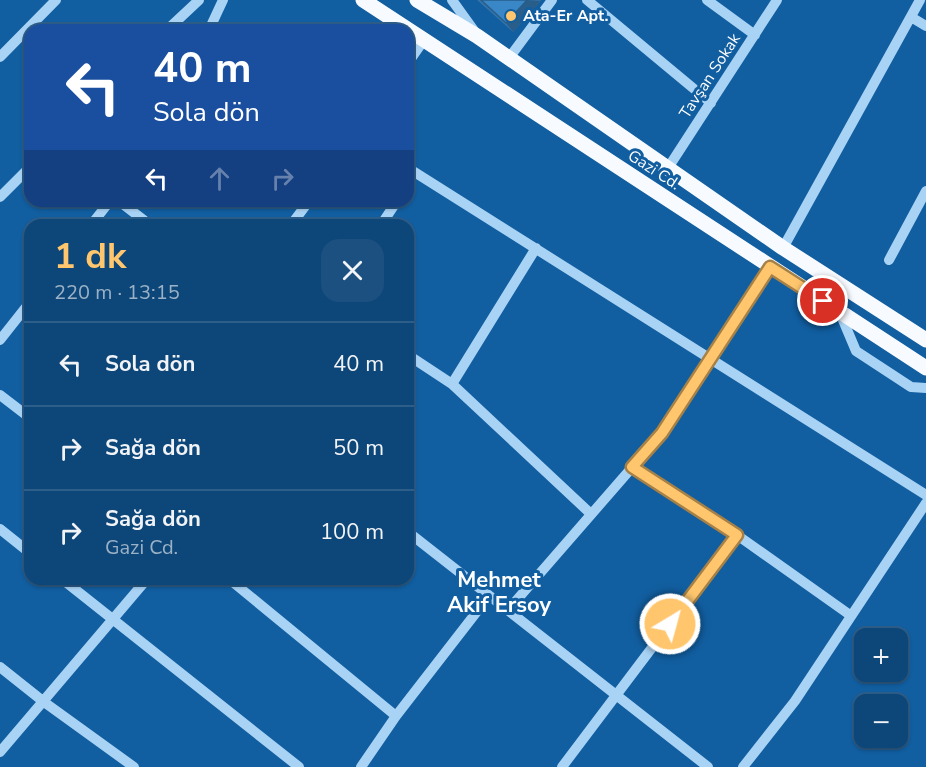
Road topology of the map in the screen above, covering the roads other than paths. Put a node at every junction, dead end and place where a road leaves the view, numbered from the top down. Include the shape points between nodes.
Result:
1 (56, 0) edge
2 (199, 0) edge
3 (224, 0) edge
4 (363, 0) edge
5 (417, 0) edge
6 (452, 0) edge
7 (552, 0) edge
8 (587, 0) edge
9 (707, 0) edge
10 (777, 0) edge
11 (920, 0) edge
12 (911, 17) junction
13 (32, 24) edge
14 (173, 24) edge
15 (212, 24) edge
16 (400, 24) edge
17 (926, 26) edge
18 (24, 33) edge
19 (414, 33) edge
20 (754, 35) junction
21 (477, 36) junction
22 (424, 40) junction
23 (414, 54) edge
24 (0, 57) edge
25 (509, 58) junction
26 (711, 103) junction
27 (668, 168) junction
28 (414, 171) edge
29 (24, 173) edge
30 (926, 191) edge
31 (0, 197) edge
32 (105, 207) edge
33 (127, 207) edge
34 (96, 219) edge
35 (142, 219) edge
36 (536, 248) junction
37 (783, 248) junction
38 (890, 260) dead end
39 (770, 267) junction
40 (24, 310) edge
41 (840, 313) junction
42 (0, 340) edge
43 (926, 340) edge
44 (711, 358) junction
45 (414, 359) edge
46 (926, 368) edge
47 (452, 384) junction
48 (926, 388) edge
49 (0, 395) edge
50 (24, 413) edge
51 (632, 467) junction
52 (926, 495) edge
53 (926, 503) edge
54 (591, 514) junction
55 (0, 529) edge
56 (737, 535) junction
57 (414, 537) edge
58 (24, 548) edge
59 (70, 585) edge
60 (142, 585) edge
61 (236, 585) edge
62 (489, 596) junction
63 (507, 610) junction
64 (850, 615) junction
65 (114, 620) junction
66 (0, 667) edge
67 (616, 696) junction
68 (44, 702) junction
69 (396, 716) junction
70 (0, 752) edge
71 (134, 767) edge
72 (298, 767) edge
73 (361, 767) edge
74 (562, 767) edge
75 (708, 767) edge
76 (743, 767) edge

1 - 13 street
2 - 14 street
3 - 15 street
4 - 16 main road, Gazi Cd.
5 - 21 main road, Gazi Cd.
6 - 21 street
7 - 25 street
8 - 26 street
9 - 20 street
10 - 20 street, Tavşan Sokak
11 - 12 street
12 - 17 street
12 - 37 street
18 - 24 street
19 - 22 main road, Gazi Cd.
20 - 26 street, Tavşan Sokak
21 - 25 main road, Gazi Cd.
22 - 23 street
22 - 39 main road, Gazi Cd.
25 - 27 main road, Gazi Cd.
26 - 27 street, Tavşan Sokak
27 - 37 main road, Gazi Cd.
28 - 36 street
29 - 31 street
30 - 38 street
32 - 34 street
33 - 35 street
36 - 44 street
36 - 47 street
37 - 43 main road, Gazi Cd.
39 - 41 main road, Gazi Cd.
39 - 44 street
40 - 42 street
41 - 46 main road, Gazi Cd.
41 - 48 street via 856,351 911,387
44 - 51 street via 662,433
44 - 52 street
45 - 47 street
47 - 54 street
49 - 50 street
51 - 54 street
51 - 56 street
53 - 64 street
54 - 63 street
55 - 58 street
56 - 64 street
56 - 67 street
57 - 62 street
59 - 65 street
60 - 65 street
61 - 69 street
62 - 63 street
62 - 69 street
63 - 67 street
64 - 76 street via 795,701
65 - 68 street
65 - 72 street
66 - 68 street
67 - 74 street
67 - 75 street
68 - 70 street
68 - 71 street
69 - 73 street

